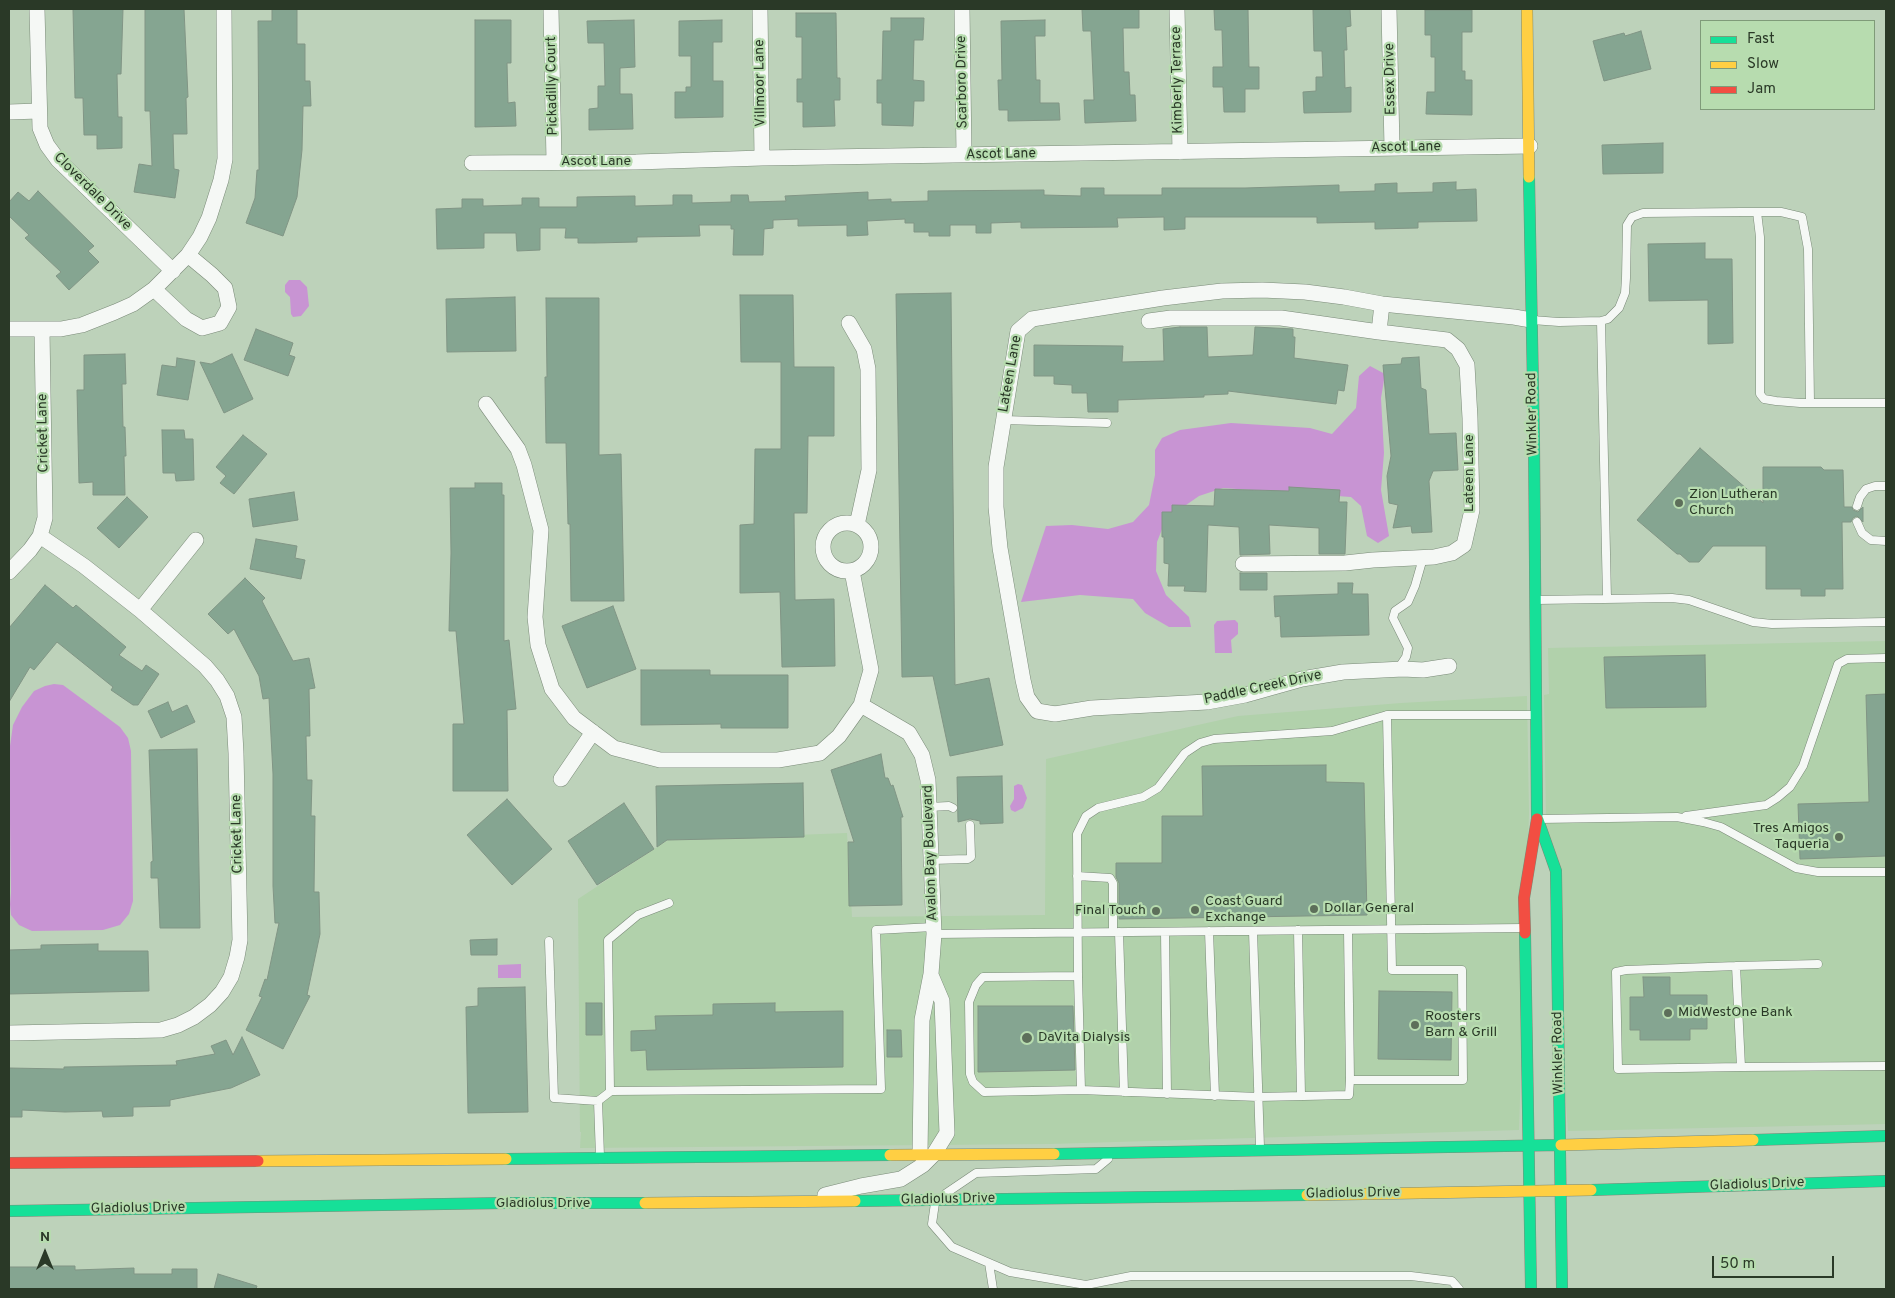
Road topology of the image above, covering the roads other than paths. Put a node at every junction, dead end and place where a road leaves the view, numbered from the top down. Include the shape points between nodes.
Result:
1 (37, 9) edge
2 (224, 9) edge
3 (551, 9) edge
4 (760, 9) edge
5 (962, 9) edge
6 (1177, 9) edge
7 (1390, 9) edge
8 (1527, 9) edge
9 (39, 111) junction
10 (9, 112) edge
11 (1530, 146) junction
12 (1392, 148) junction
13 (1180, 152) junction
14 (964, 155) junction
15 (762, 158) junction
16 (554, 162) junction
17 (472, 164) dead end
18 (1757, 212) junction
19 (188, 255) junction
20 (173, 271) junction
21 (154, 289) junction
22 (1247, 290) junction
23 (1382, 304) junction
24 (1245, 318) junction
25 (1531, 320) junction
26 (1149, 321) dead end
27 (1601, 321) junction
28 (849, 323) dead end
29 (9, 329) edge
30 (42, 330) junction
31 (1379, 332) junction
32 (1810, 403) junction
33 (1886, 403) edge
34 (486, 404) dead end
35 (1003, 420) junction
36 (1108, 423) dead end
37 (1886, 486) edge
38 (1857, 506) dead end
39 (1857, 522) dead end
40 (857, 525) junction
41 (40, 536) junction
42 (196, 540) dead end
43 (1886, 541) edge
44 (1423, 558) junction
45 (1243, 564) dead end
46 (852, 571) junction
47 (9, 572) edge
48 (1607, 599) junction
49 (1534, 600) junction
50 (140, 610) junction
51 (1886, 622) edge
52 (1886, 658) edge
53 (1449, 666) dead end
54 (1398, 669) junction
55 (861, 705) junction
56 (1077, 710) joint
57 (1387, 715) junction
58 (1536, 715) junction
59 (593, 732) junction
60 (560, 779) dead end
61 (929, 807) junction
62 (953, 808) dead end
63 (1677, 817) junction
64 (1538, 819) junction
65 (970, 825) dead end
66 (931, 860) junction
67 (1886, 872) edge
68 (1077, 876) junction
69 (669, 904) dead end
70 (1525, 928) junction
71 (1390, 929) junction
72 (1298, 930) junction
73 (1348, 930) junction
74 (933, 931) junction
75 (1209, 931) junction
76 (1253, 931) junction
77 (1078, 932) junction
78 (1116, 932) junction
79 (1165, 932) junction
80 (549, 941) dead end
81 (1818, 964) dead end
82 (1736, 966) junction
83 (931, 974) junction
84 (1078, 976) junction
85 (9, 1033) edge
86 (1886, 1066) edge
87 (1741, 1067) junction
88 (1350, 1080) junction
89 (1081, 1090) junction
90 (610, 1092) junction
91 (1124, 1092) junction
92 (1167, 1094) junction
93 (1215, 1096) junction
94 (1301, 1096) junction
95 (1258, 1097) junction
96 (598, 1101) junction
97 (1886, 1136) edge
98 (1528, 1145) junction
99 (1560, 1145) junction
100 (1260, 1149) junction
101 (1116, 1153) junction
102 (927, 1154) junction
103 (600, 1158) junction
104 (9, 1163) edge
105 (1886, 1181) edge
106 (1562, 1191) junction
107 (1529, 1192) junction
108 (935, 1201) junction
109 (800, 1202) junction
110 (9, 1212) edge
111 (988, 1263) junction
112 (993, 1289) edge
113 (1459, 1289) edge
114 (1531, 1289) edge
115 (1562, 1289) edge

1 - 9 street, Cloverdale Drive
2 - 19 street via 224,166 209,218
3 - 16 street, Pickadilly Court
4 - 15 street, Villmoor Lane
5 - 14 street, Scarboro Drive
6 - 13 street, Kimberly Terrace
7 - 12 street, Essex Drive
8 - 11 main road, Winkler Road
9 - 10 street
9 - 20 street, Cloverdale Drive via 40,128 58,160
11 - 12 street, Ascot Lane
11 - 25 main road, Winkler Road
12 - 13 street, Ascot Lane
13 - 14 street, Ascot Lane
14 - 15 street, Ascot Lane
15 - 16 street, Ascot Lane
16 - 17 street, Ascot Lane
18 - 27 lane via 1643,214 1632,217 1627,225 1624,293 1619,308
18 - 32 lane via 1782,212 1802,217 1808,249
18 - 32 lane via 1760,237 1760,394 1764,399 1776,402
19 - 20 street
19 - 21 street via 225,288 229,306 220,323 202,328 186,319
20 - 21 street
21 - 30 street via 133,304 82,325
22 - 23 street, Lateen Lane via 1305,292
22 - 24 street
22 - 35 street, Lateen Lane via 1163,298 1032,319 1018,331
23 - 25 street, Lateen Lane
23 - 31 street
24 - 26 street, Lateen Lane
24 - 31 street, Lateen Lane via 1281,318
25 - 27 lane
25 - 49 main road, Winkler Road
27 - 48 lane
28 - 40 street via 864,349 868,369 869,470
29 - 30 street
30 - 41 street, Cricket Lane via 45,518
31 - 44 street, Lateen Lane via 1447,340 1458,349 1467,365 1472,510 1464,545 1452,553
32 - 33 lane
34 - 59 street via 518,449 541,530 536,617 538,645 552,689 574,718
35 - 36 lane
35 - 56 street, Lateen Lane via 996,468 996,508 1027,697 1037,711 1055,714
37 - 38 lane via 1866,489
39 - 43 lane via 1862,533 1871,540
40 - 46 street via 869,536 871,550 867,562
40 - 46 street via 834,526 824,539 822,549 829,564 844,572
41 - 47 street, Cricket Lane
41 - 50 street, Cricket Lane
42 - 50 street
44 - 45 street, Lateen Lane via 1345,564
44 - 54 lane via 1408,602 1395,610 1393,618 1408,648
46 - 55 street via 870,670
48 - 49 lane
48 - 51 lane via 1689,600 1753,622 1772,624
49 - 58 main road, Winkler Road
50 - 85 street, Cricket Lane via 218,680 234,717 240,921 237,957 231,977 205,1009 178,1026 160,1030
52 - 63 lane via 1847,659 1838,664 1803,766 1790,787 1777,798 1766,805
53 - 54 street, Paddle Creek Drive
54 - 56 street, Paddle Creek Drive via 1342,672 1207,702
55 - 59 street via 839,736 820,753 778,760 660,760 614,748
55 - 61 street, Avalon Bay Boulevard via 909,733 922,755 928,780
57 - 58 lane
57 - 68 lane via 1332,731 1214,739 1200,743 1185,753 1158,788 1143,797 1098,808 1086,816 1077,834
57 - 71 lane
58 - 64 main road, Winkler Road
59 - 60 street
61 - 62 lane
61 - 66 street, Avalon Bay Boulevard
63 - 64 lane
63 - 67 lane via 1721,828 1796,868 1818,872
64 - 70 main road, Winkler Road via 1524,898
64 - 99 main road, Winkler Road via 1556,871
65 - 66 lane via 968,859
66 - 74 street, Avalon Bay Boulevard
68 - 77 lane
68 - 78 lane via 1110,878
69 - 90 lane via 638,914 608,940
70 - 71 lane
70 - 98 main road, Winkler Road
71 - 73 lane
71 - 88 lane via 1392,970 1462,970 1463,1080
72 - 73 lane
72 - 76 lane
72 - 94 lane
73 - 88 lane
74 - 77 lane
74 - 83 street, Avalon Bay Boulevard
74 - 90 lane via 876,930 881,1089
75 - 76 lane
75 - 79 lane
75 - 93 lane
76 - 95 lane
77 - 78 lane
77 - 84 lane
78 - 79 lane
78 - 91 lane
79 - 92 lane
80 - 96 lane via 554,1098
81 - 82 lane
82 - 87 lane
82 - 87 lane via 1616,972 1618,1069
83 - 102 street, Avalon Bay Boulevard via 922,1020
83 - 102 street, Avalon Bay Boulevard via 942,1001 947,1132
84 - 89 lane
84 - 89 lane via 983,977 969,1002 970,1074 973,1082 984,1092
86 - 87 lane
88 - 94 lane via 1349,1095
89 - 91 lane
90 - 96 lane
91 - 92 lane
92 - 93 lane
93 - 95 lane
94 - 95 lane
95 - 100 lane
96 - 103 lane
97 - 99 main road
98 - 99 main road
98 - 100 main road
98 - 107 main road, Winkler Road
99 - 106 main road, Winkler Road
100 - 101 main road
101 - 102 main road
101 - 108 lane via 1096,1169 976,1173
102 - 103 main road
102 - 109 street, Avalon Bay Boulevard via 923,1165 901,1179
103 - 104 main road
105 - 106 main road, Gladiolus Drive
106 - 107 main road, Gladiolus Drive
106 - 115 main road, Winkler Road
107 - 108 main road, Gladiolus Drive
107 - 114 main road, Winkler Road
108 - 109 main road, Gladiolus Drive
108 - 111 lane via 932,1224 952,1247
109 - 110 main road, Gladiolus Drive via 506,1203
111 - 112 lane
111 - 113 lane via 1010,1272 1086,1285 1131,1276 1411,1276 1452,1281

